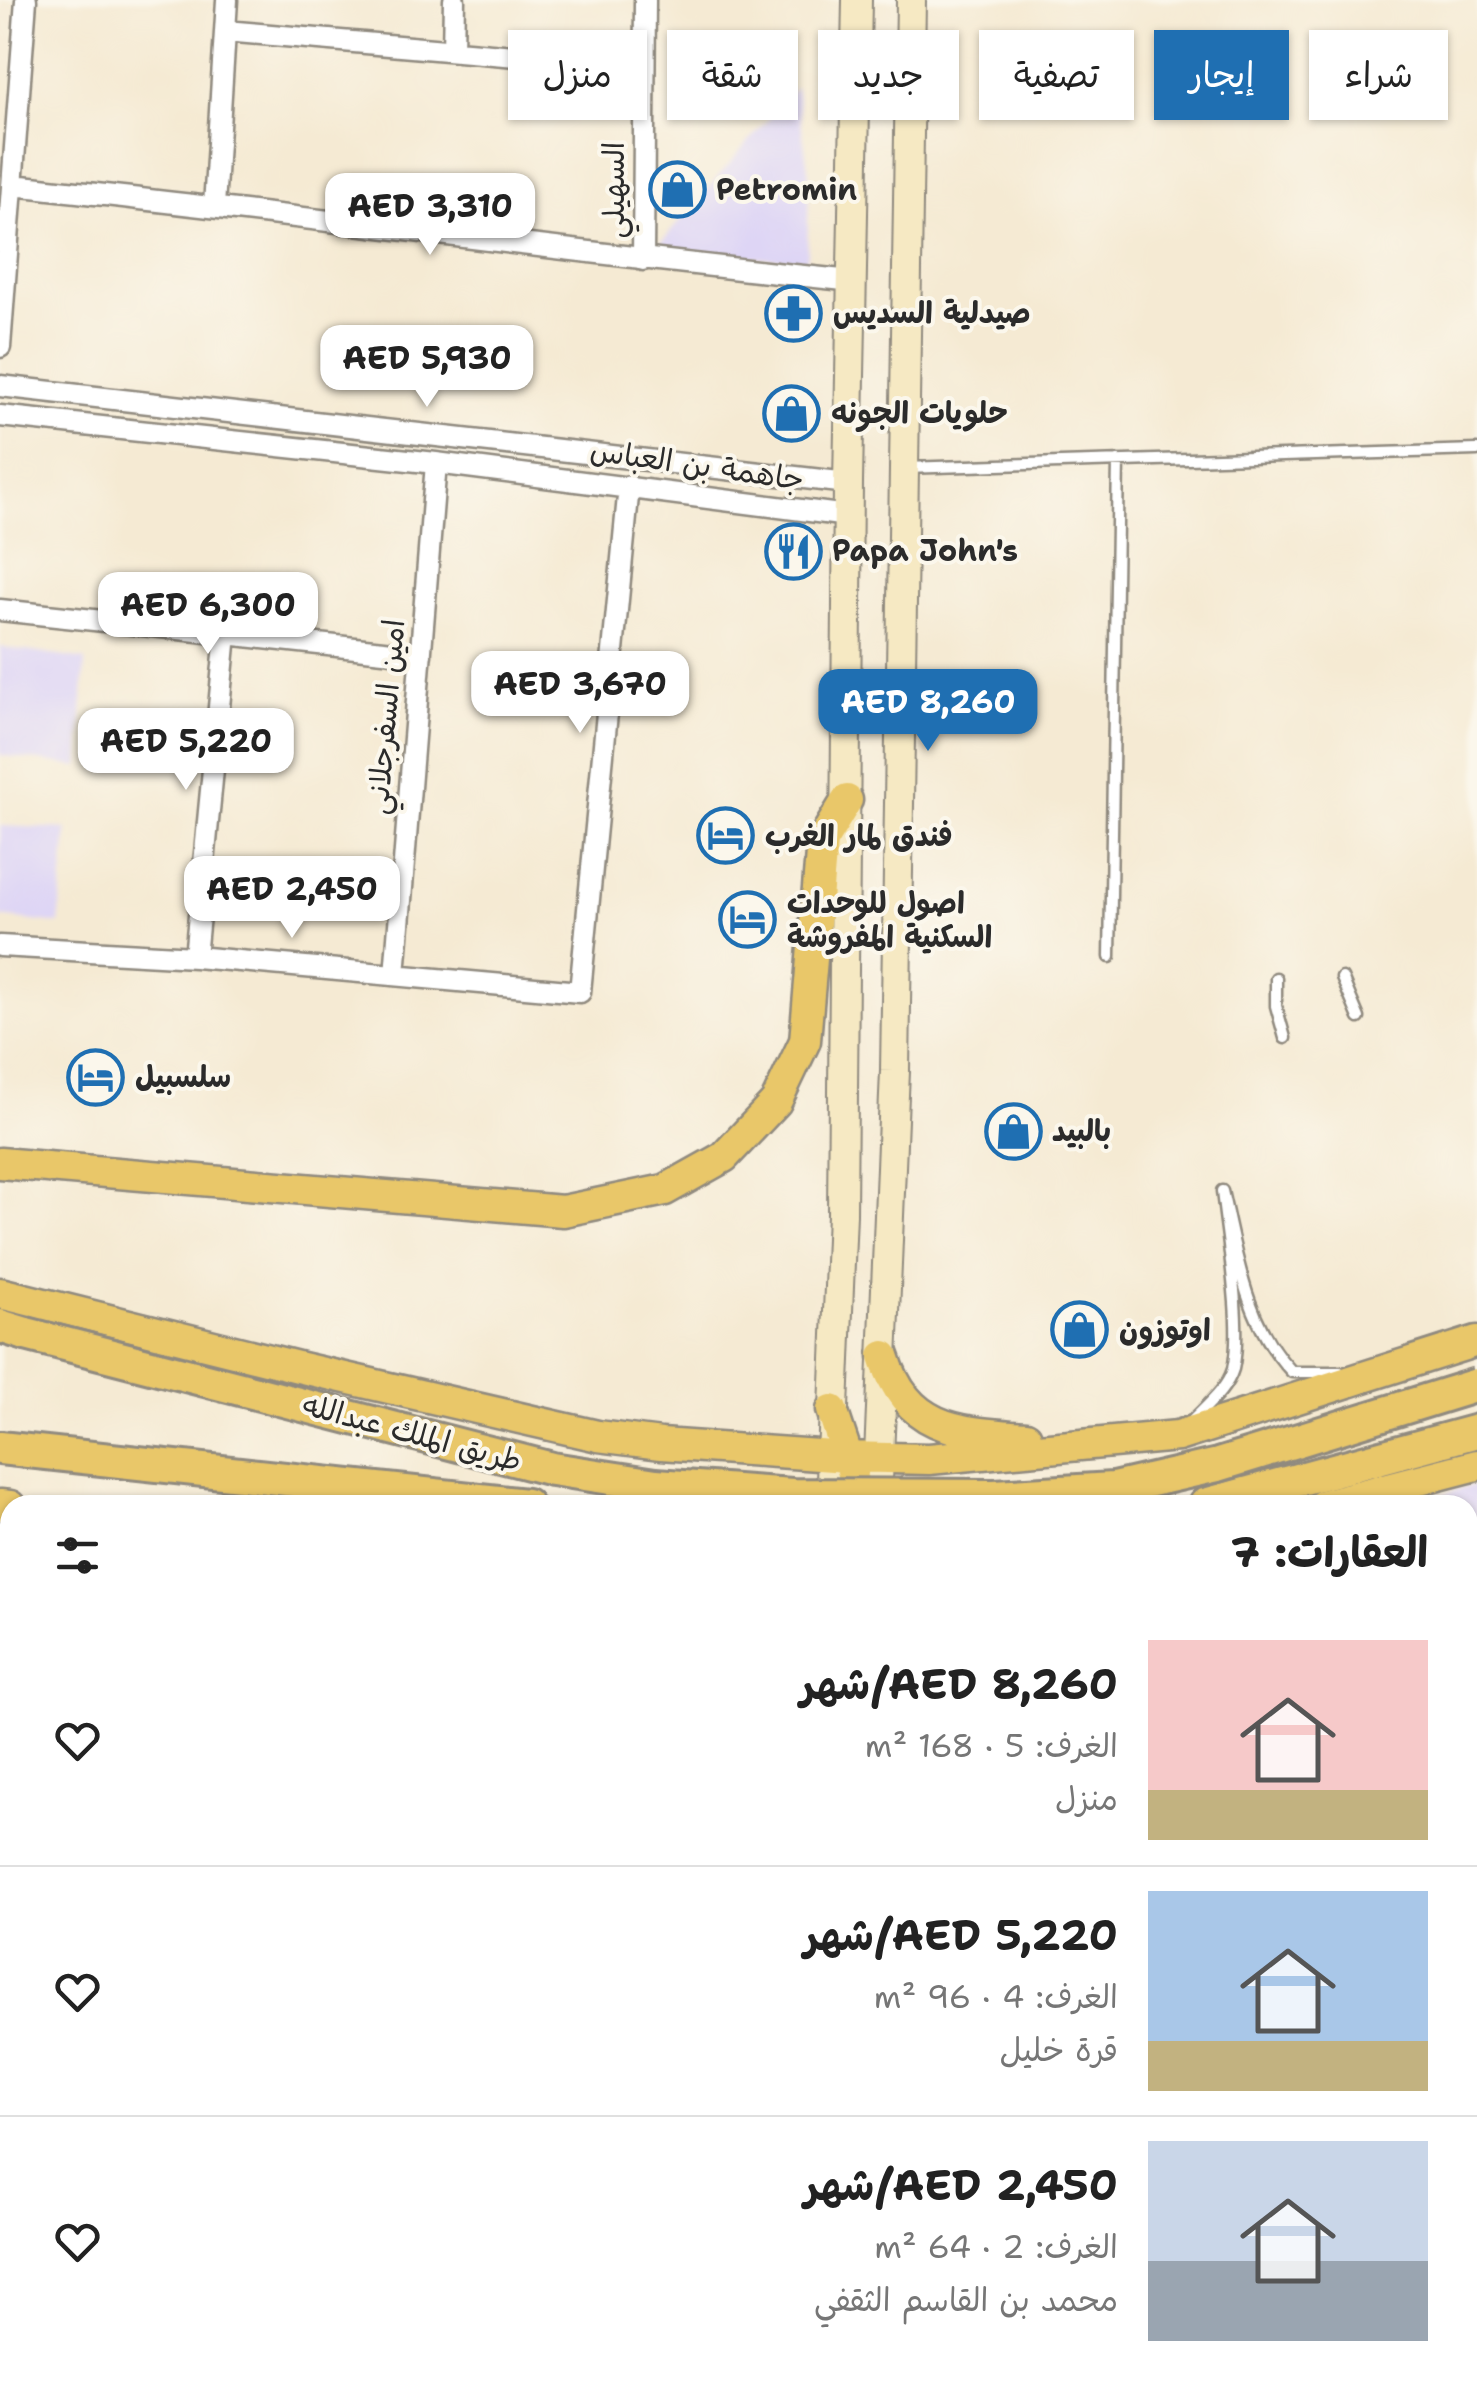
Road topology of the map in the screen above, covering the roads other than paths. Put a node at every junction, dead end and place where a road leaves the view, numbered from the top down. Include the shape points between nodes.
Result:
1 (26, 0) edge
2 (228, 0) edge
3 (454, 0) edge
4 (644, 0) edge
5 (857, 0) edge
6 (911, 0) edge
7 (644, 30) edge
8 (226, 31) junction
9 (452, 50) junction
10 (508, 55) edge
11 (644, 120) edge
12 (12, 185) junction
13 (214, 206) junction
14 (643, 260) junction
15 (853, 281) junction
16 (0, 347) edge
17 (0, 386) edge
18 (0, 416) edge
19 (1477, 450) edge
20 (1118, 461) junction
21 (436, 463) junction
22 (904, 468) junction
23 (848, 483) junction
24 (630, 486) junction
25 (848, 516) junction
26 (0, 610) edge
27 (226, 634) junction
28 (420, 655) junction
29 (847, 800) junction
30 (0, 946) edge
31 (1110, 957) dead end
32 (195, 958) junction
33 (395, 976) junction
34 (1276, 978) dead end
35 (1342, 978) dead end
36 (1359, 1018) dead end
37 (1285, 1038) dead end
38 (0, 1163) edge
39 (0, 1293) edge
40 (13, 1330) edge
41 (1477, 1340) edge
42 (884, 1356) junction
43 (1376, 1372) junction
44 (1477, 1385) edge
45 (832, 1410) joint
46 (1477, 1431) edge
47 (1178, 1436) junction
48 (1104, 1443) junction
49 (661, 1444) junction
50 (0, 1448) edge
51 (839, 1456) junction
52 (880, 1457) junction
53 (1477, 1465) edge
54 (434, 1495) edge
55 (752, 1495) edge
56 (792, 1495) edge
57 (832, 1495) edge
58 (861, 1495) edge
59 (868, 1495) edge
60 (974, 1495) edge
61 (1011, 1495) edge
62 (1242, 1495) edge
63 (1362, 1495) edge

1 - 12 street
2 - 8 street
3 - 9 street
4 - 7 street, السهيلي
5 - 15 main road
6 - 22 main road
8 - 9 street
8 - 13 street
9 - 10 street
11 - 14 street, السهيلي
12 - 13 street
12 - 16 street
13 - 14 street
14 - 15 street
15 - 23 main road
17 - 23 street, جاهمة بن العباس
18 - 21 street, جاهمة بن العباس
19 - 20 lane
20 - 22 lane
20 - 31 lane
21 - 24 street, جاهمة بن العباس
21 - 28 street, امين السفرجلاني
22 - 42 main road
23 - 25 main road
24 - 25 street, جاهمة بن العباس
24 - 33 street via 580,992
25 - 29 main road
26 - 27 street
27 - 28 street
27 - 32 street
28 - 33 street, امين السفرجلاني
29 - 38 main road via 822,841 805,1041 776,1102 724,1157 665,1190 563,1212
29 - 45 main road via 842,1214
30 - 32 street
32 - 33 street
34 - 37 lane
35 - 36 lane
39 - 49 main road via 540,1424
40 - 56 highway, طريق الملك عبدالله, bridge via 552,1469
41 - 43 main road
42 - 48 main road via 904,1398 939,1424 963,1432
42 - 52 main road
43 - 47 main road
43 - 47 lane via 1292,1372 1277,1356 1251,1311 1222,1191 1233,1368 1225,1386
44 - 61 highway, طريق الملك عبدالله, bridge via 1113,1489
45 - 51 main road
46 - 62 highway
47 - 48 main road
48 - 52 main road via 929,1459
48 - 60 main road via 1066,1462 997,1466 980,1478
49 - 51 main road
49 - 55 main road via 734,1469
50 - 54 highway
51 - 52 main road
51 - 57 main road
51 - 58 main road
52 - 59 main road
53 - 63 main road

